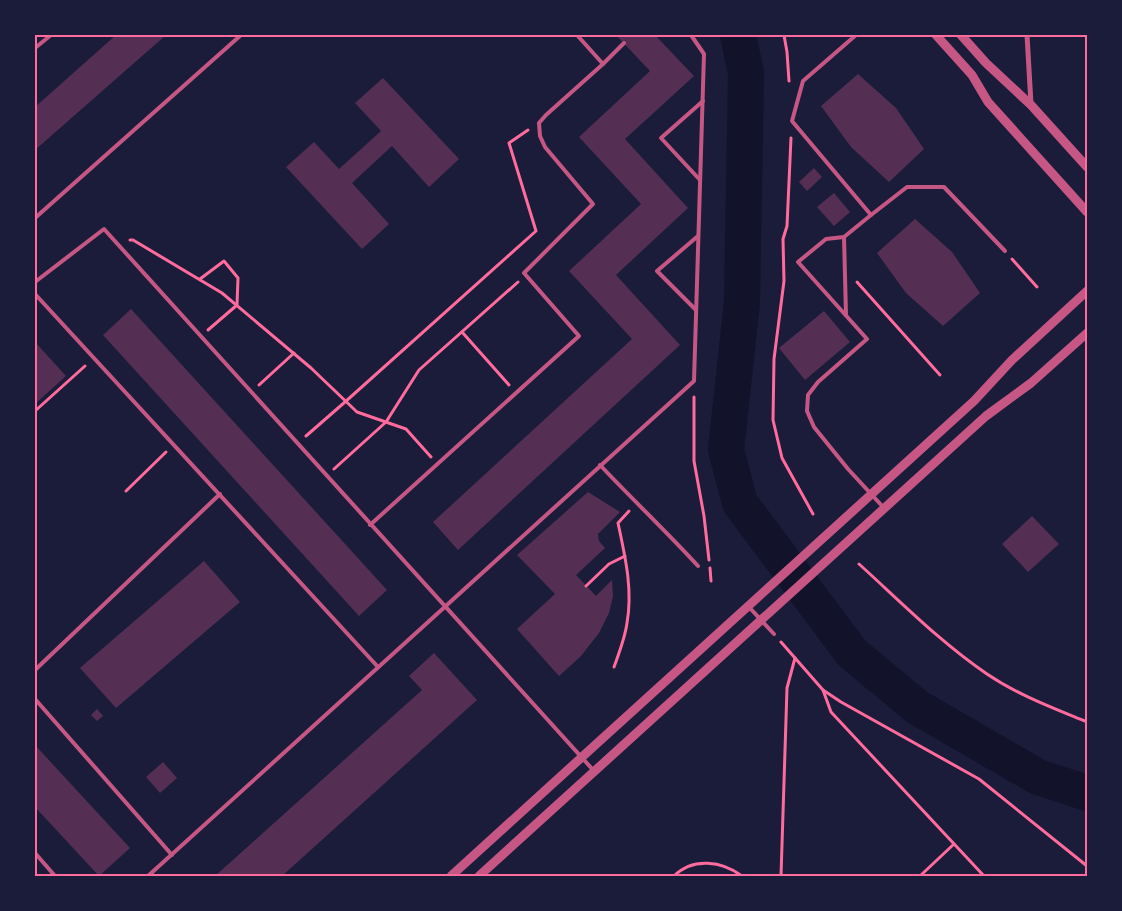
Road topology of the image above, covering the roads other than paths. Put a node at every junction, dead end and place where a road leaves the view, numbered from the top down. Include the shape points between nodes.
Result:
1 (241, 35) edge
2 (577, 35) edge
3 (691, 35) edge
4 (856, 35) edge
5 (936, 35) edge
6 (961, 35) edge
7 (1027, 35) edge
8 (49, 36) edge
9 (624, 44) dead end
10 (35, 48) edge
11 (602, 64) junction
12 (703, 100) junction
13 (1031, 105) junction
14 (1087, 167) edge
15 (700, 180) junction
16 (1087, 212) edge
17 (871, 215) junction
18 (35, 218) edge
19 (698, 236) junction
20 (844, 237) junction
21 (1005, 251) road end
22 (35, 282) edge
23 (1087, 291) edge
24 (35, 294) edge
25 (696, 310) junction
26 (846, 316) junction
27 (1087, 333) edge
28 (600, 465) junction
29 (872, 493) junction
30 (220, 494) junction
31 (884, 508) junction
32 (370, 525) junction
33 (698, 566) dead end
34 (748, 606) junction
35 (444, 607) junction
36 (761, 620) junction
37 (774, 634) road end
38 (378, 667) junction
39 (35, 670) edge
40 (35, 699) edge
41 (581, 758) junction
42 (594, 771) junction
43 (35, 853) edge
44 (172, 855) junction
45 (55, 876) edge
46 (148, 876) edge
47 (451, 876) edge
48 (479, 876) edge

1 - 18 lane
2 - 11 lane
3 - 12 lane via 704,54
4 - 17 lane via 803,81 792,121
5 - 16 street via 972,75 988,102
6 - 13 street
7 - 13 street
8 - 10 lane
9 - 11 lane
11 - 32 lane via 540,123 540,136 545,147 593,204 524,273 579,336
12 - 15 lane
12 - 15 lane via 661,138
13 - 14 street
15 - 19 lane
17 - 20 lane
17 - 21 lane via 907,187 944,188
19 - 25 lane
19 - 25 lane via 657,271
20 - 26 lane
20 - 26 lane via 826,239 798,262
22 - 32 lane via 104,229
23 - 29 street via 1012,360 974,401
24 - 30 lane
25 - 28 lane via 694,382
26 - 29 lane via 867,340 818,382 808,395 806,411 814,427
27 - 31 street via 1031,383 986,416
28 - 33 lane
28 - 35 lane
29 - 31 lane
29 - 34 street
30 - 38 lane
30 - 39 lane
31 - 36 street
32 - 35 lane
34 - 36 lane
34 - 41 street
35 - 38 lane
35 - 41 lane
36 - 37 lane
36 - 42 street
38 - 44 lane
40 - 44 lane
41 - 42 lane
41 - 47 street
42 - 48 street
43 - 45 lane
44 - 46 lane

